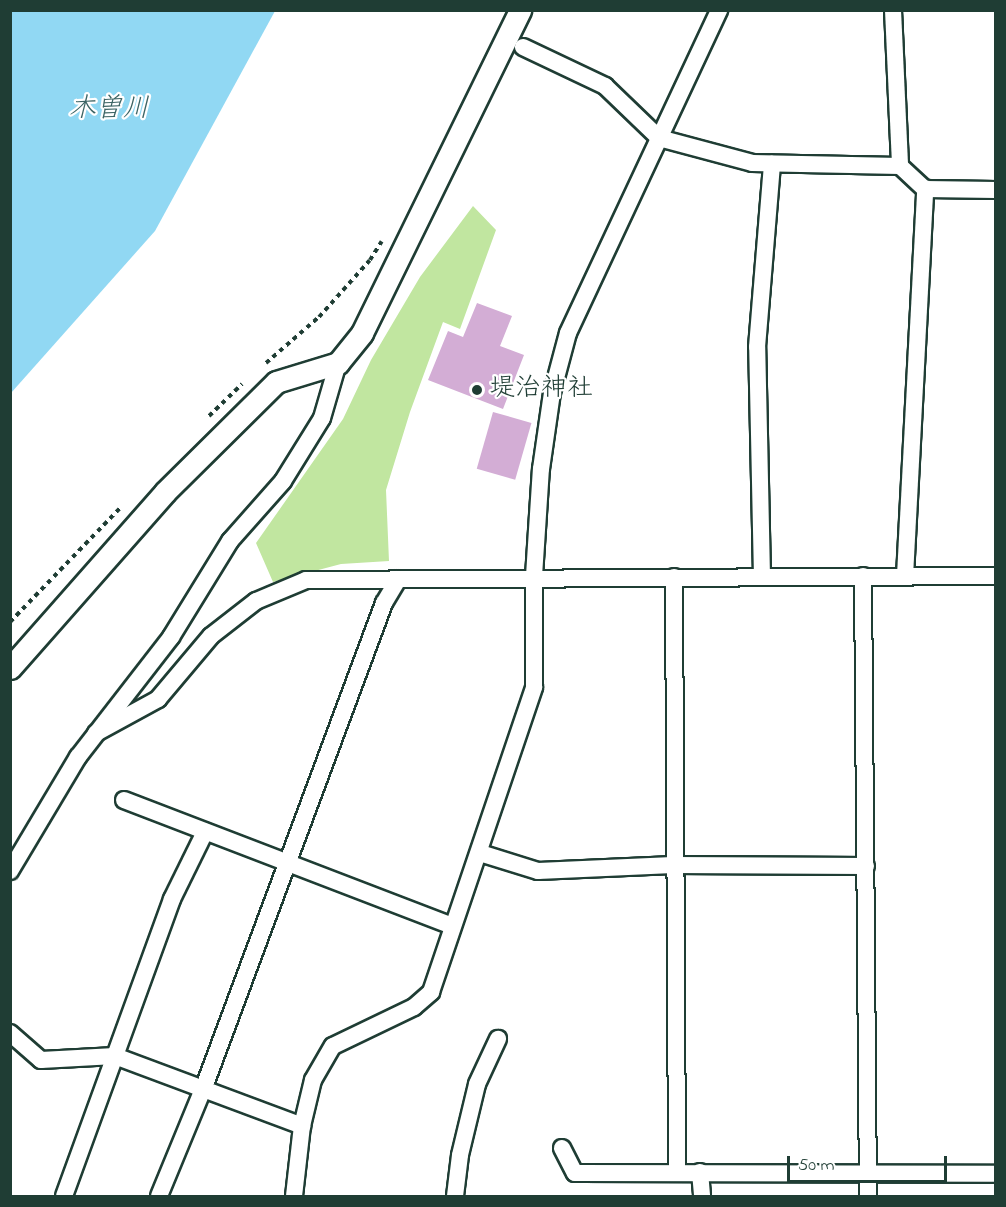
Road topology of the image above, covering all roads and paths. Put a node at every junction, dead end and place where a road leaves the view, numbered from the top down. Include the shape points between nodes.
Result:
1 (520, 10) edge
2 (719, 10) edge
3 (893, 10) edge
4 (523, 47) dead end
5 (659, 138) junction
6 (772, 164) junction
7 (900, 166) junction
8 (925, 189) junction
9 (996, 190) edge
10 (388, 230) dead end
11 (338, 363) junction
12 (258, 370) dead end
13 (249, 378) dead end
14 (207, 418) dead end
15 (125, 503) dead end
16 (534, 576) junction
17 (863, 576) junction
18 (905, 576) junction
19 (996, 576) edge
20 (674, 577) junction
21 (762, 577) junction
22 (398, 580) junction
23 (10, 622) edge
24 (10, 668) edge
25 (96, 733) junction
26 (124, 800) dead end
27 (205, 832) junction
28 (480, 853) junction
29 (288, 864) junction
30 (673, 865) junction
31 (866, 866) junction
32 (10, 872) edge
33 (452, 926) junction
34 (10, 1033) edge
35 (498, 1039) dead end
36 (115, 1056) junction
37 (204, 1087) junction
38 (302, 1126) junction
39 (562, 1148) dead end
40 (677, 1172) junction
41 (700, 1172) junction
42 (868, 1173) junction
43 (996, 1174) edge
44 (64, 1197) edge
45 (159, 1197) edge
46 (294, 1197) edge
47 (455, 1197) edge
48 (702, 1197) edge
49 (868, 1197) edge

1 - 11 street via 362,333
2 - 5 street
3 - 7 street
4 - 5 street via 605,86
5 - 6 street
5 - 16 street via 568,333 552,393 541,469
6 - 7 street
6 - 21 street via 756,347
7 - 8 street
8 - 9 street
8 - 18 street
10 - 12 path via 370,260 320,317
11 - 24 street via 276,382 165,492
11 - 25 street via 322,418 283,481 230,541 171,637
13 - 14 path
15 - 23 path
16 - 20 street
16 - 22 street
16 - 28 street via 534,687
17 - 18 street
17 - 21 street
17 - 31 street
18 - 19 street
20 - 21 street
20 - 30 street
22 - 25 street via 306,580 256,601 211,636 159,699
22 - 29 street via 384,603
25 - 32 street
26 - 27 street
27 - 29 street
27 - 36 street via 172,899
28 - 30 street via 538,871
28 - 33 street
29 - 33 street
29 - 37 street
30 - 31 street
30 - 40 street
31 - 42 street
33 - 38 street via 431,992 414,1007 333,1046 313,1080
34 - 36 street via 41,1060
35 - 47 street via 477,1084 460,1155
36 - 37 street
36 - 44 street
37 - 38 street
37 - 45 street
38 - 46 street
39 - 40 street via 575,1173
40 - 41 street
41 - 42 street
41 - 48 street
42 - 43 street
42 - 49 street

